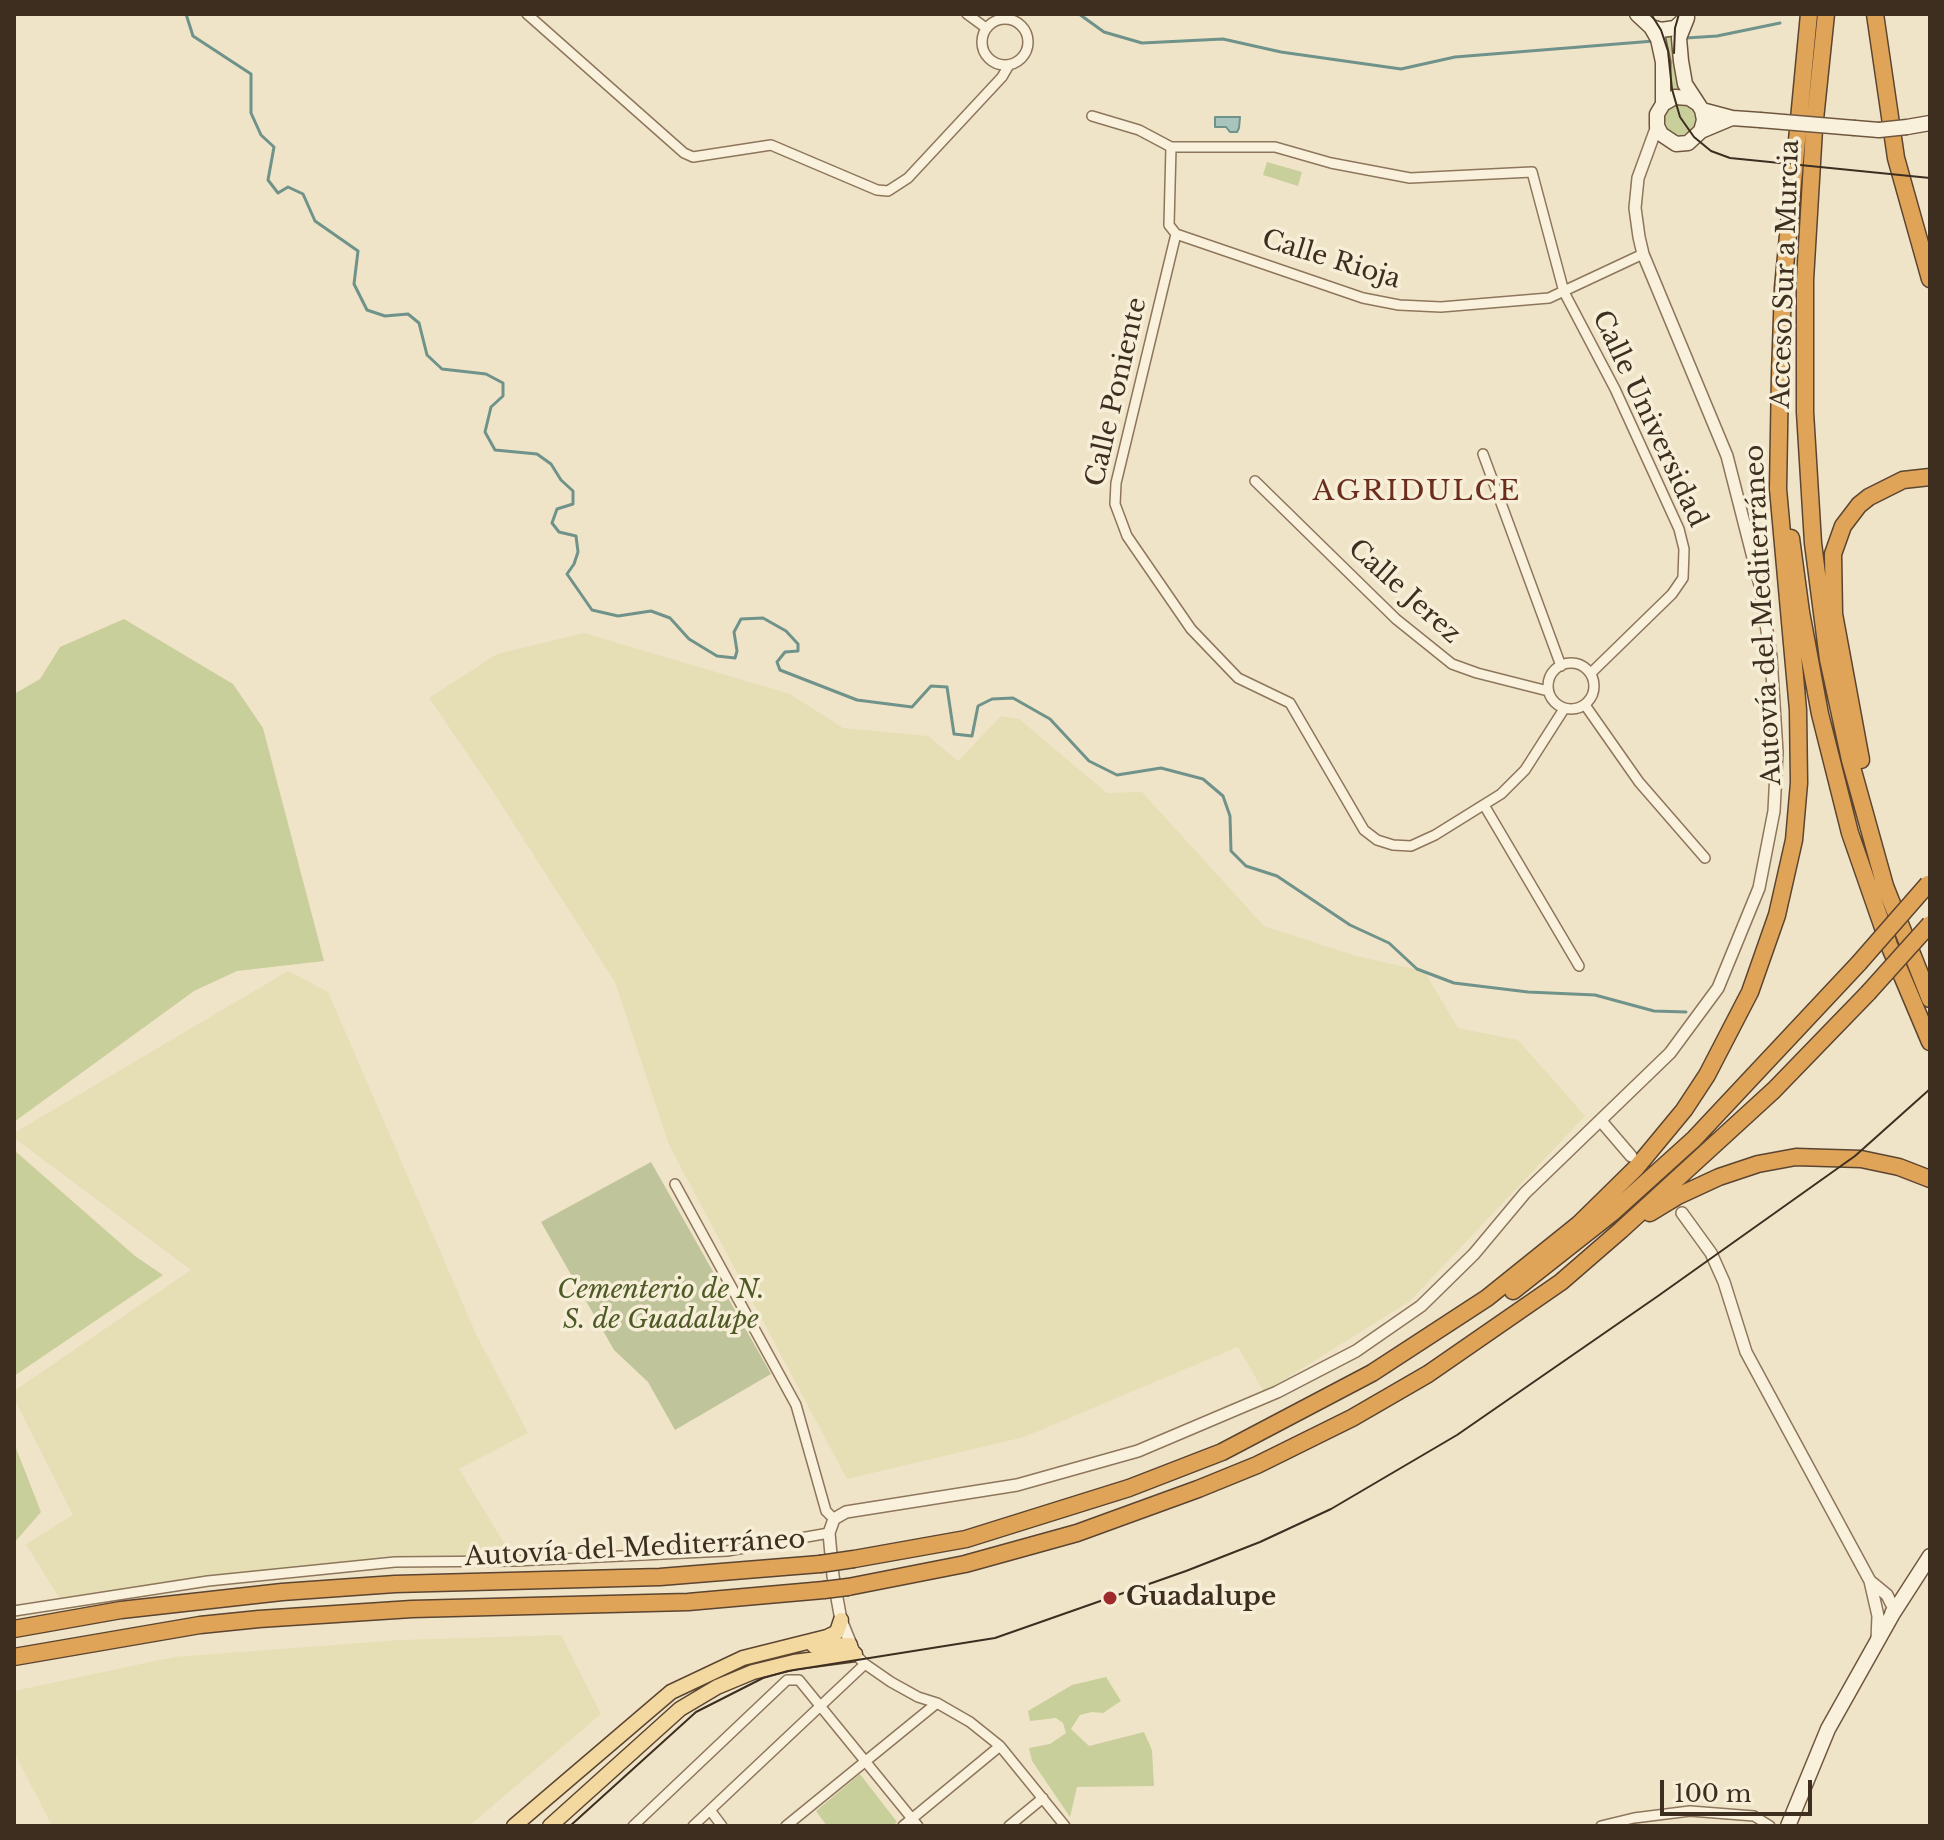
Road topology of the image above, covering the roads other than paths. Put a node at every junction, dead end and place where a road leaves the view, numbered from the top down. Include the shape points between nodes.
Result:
1 (527, 14) edge
2 (967, 14) edge
3 (977, 14) edge
4 (1638, 14) edge
5 (1809, 14) edge
6 (1826, 14) edge
7 (1875, 14) edge
8 (1688, 16) edge
9 (989, 26) junction
10 (1651, 27) junction
11 (1009, 65) junction
12 (1663, 104) junction
13 (1700, 107) junction
14 (1092, 116) dead end
15 (1732, 118) junction
16 (1922, 122) edge
17 (1657, 126) junction
18 (1701, 131) junction
19 (1676, 144) junction
20 (1171, 147) junction
21 (1638, 178) junction
22 (1176, 234) junction
23 (1643, 254) junction
24 (1930, 279) edge
25 (1564, 292) junction
26 (1780, 413) junction
27 (1483, 454) dead end
28 (1930, 477) edge
29 (1255, 481) dead end
30 (1561, 666) junction
31 (1591, 673) junction
32 (1548, 691) junction
33 (1585, 705) junction
34 (1564, 709) junction
35 (1484, 805) junction
36 (1705, 858) dead end
37 (1929, 883) edge
38 (1930, 924) edge
39 (1579, 966) dead end
40 (1921, 977) junction
41 (1930, 999) edge
42 (1930, 1042) edge
43 (1601, 1121) junction
44 (1631, 1156) dead end
45 (1930, 1179) edge
46 (675, 1184) dead end
47 (1682, 1213) dead end
48 (1621, 1230) junction
49 (1222, 1452) junction
50 (834, 1519) junction
51 (829, 1533) junction
52 (1930, 1556) edge
53 (1930, 1569) edge
54 (1913, 1581) junction
55 (1876, 1584) junction
56 (1876, 1606) junction
57 (14, 1611) edge
58 (1894, 1611) junction
59 (841, 1620) junction
60 (14, 1629) edge
61 (1877, 1642) junction
62 (784, 1647) junction
63 (857, 1654) junction
64 (14, 1657) edge
65 (937, 1703) junction
66 (820, 1706) junction
67 (1000, 1746) junction
68 (865, 1761) junction
69 (1043, 1798) junction
70 (710, 1810) junction
71 (915, 1822) edge
72 (1635, 1822) edge
73 (637, 1825) edge
74 (514, 1826) edge
75 (550, 1826) edge
76 (693, 1826) edge
77 (722, 1826) edge
78 (786, 1826) edge
79 (903, 1826) edge
80 (1009, 1826) edge
81 (1065, 1826) edge
82 (1601, 1826) edge
83 (1770, 1826) edge
84 (1788, 1826) edge

1 - 11 street via 684,153 693,157 771,145 877,190 888,191 908,178
2 - 9 street
3 - 9 street
4 - 10 main road
5 - 26 highway, Autovía del Mediterráneo via 1783,288
6 - 40 highway, Acceso Sur a Murcia via 1805,280 1805,412 1813,543 1828,659 1850,760 1885,886
7 - 24 highway via 1896,158
8 - 10 main road via 1675,28
8 - 13 main road via 1679,38 1681,61 1685,84
9 - 11 street via 982,43 987,57
9 - 11 street via 1007,18 1026,30 1027,52
10 - 12 main road via 1663,62
12 - 13 main road via 1675,97 1689,98
12 - 17 main road
13 - 15 main road
13 - 18 main road
14 - 20 street via 1139,130
15 - 16 main road, bridge via 1879,130
15 - 18 main road
17 - 19 main road
17 - 21 street
18 - 19 main road via 1688,143
19 - 21 street via 1652,153
20 - 22 street via 1169,225
20 - 25 street, Calle Universidad via 1275,147 1410,178 1532,172
21 - 23 street via 1635,208
22 - 25 street, Calle Rioja via 1363,298 1399,305 1441,307 1549,298
22 - 35 street, Calle Poniente via 1116,483 1115,504 1127,536 1212,652 1238,678 1290,703 1364,830 1377,840 1411,846
23 - 25 street, Calle Rioja
23 - 43 street via 1727,456 1745,521 1771,657 1775,796 1759,888 1718,988 1670,1053
25 - 31 street, Calle Universidad via 1610,378 1684,549 1683,578 1672,594
26 - 42 highway, Acceso Sur a Murcia via 1801,612 1832,764 1868,888
26 - 49 highway, Autovía del Mediterráneo via 1778,489 1798,710 1794,840 1777,915 1750,992 1723,1047 1657,1144 1556,1243 1405,1353
27 - 30 street
28 - 40 highway via 1891,484 1859,505 1837,539 1832,568 1834,614 1860,756
29 - 32 street, Calle Jerez via 1396,619 1452,664
30 - 31 street via 1577,664
30 - 32 street via 1548,681
31 - 33 street via 1595,687
32 - 34 street
33 - 34 street
33 - 36 street via 1639,782
34 - 35 street, Calle Poniente via 1525,770
35 - 39 street
37 - 49 highway, bridge via 1694,1139 1564,1253 1410,1359
38 - 48 highway, Autovía del Mediterráneo, bridge via 1774,1090
40 - 41 highway, Acceso Sur a Murcia
43 - 44 street
43 - 50 street via 1525,1193 1421,1306 1356,1351 1290,1386 1138,1451 1017,1485 846,1512
45 - 48 highway via 1861,1159 1776,1160 1701,1184
46 - 50 street via 796,1405 826,1511
47 - 55 street via 1711,1253 1746,1352
48 - 64 highway, Autovía del Mediterráneo, bridge via 1561,1282 1428,1374 1352,1418 1257,1465 1077,1533 965,1564 848,1587 688,1602 259,1619
49 - 60 highway, Autovía del Mediterráneo, bridge via 1129,1488 966,1539 820,1564 660,1577 282,1592 121,1610
50 - 51 street
51 - 57 street via 727,1551 395,1562 208,1581
51 - 59 street
52 - 54 main road
53 - 54 street
54 - 55 street via 1899,1588
54 - 58 main road
55 - 56 street
55 - 58 street
56 - 58 street via 1882,1612
56 - 61 street
58 - 61 main road
59 - 62 main road via 837,1632 827,1637
59 - 63 street
61 - 84 main road via 1828,1729
62 - 63 main road
62 - 74 main road via 743,1658 671,1692
63 - 65 street via 891,1682
63 - 66 street
63 - 75 main road via 794,1662 717,1687 680,1709
65 - 67 street
65 - 68 street
66 - 68 street
66 - 70 street
66 - 73 street via 799,1680 787,1680
67 - 69 street
67 - 71 street
68 - 71 street
68 - 78 street
69 - 80 street
69 - 81 street
70 - 76 street
70 - 77 street
71 - 79 street
72 - 82 street
72 - 83 street via 1690,1811 1754,1816

